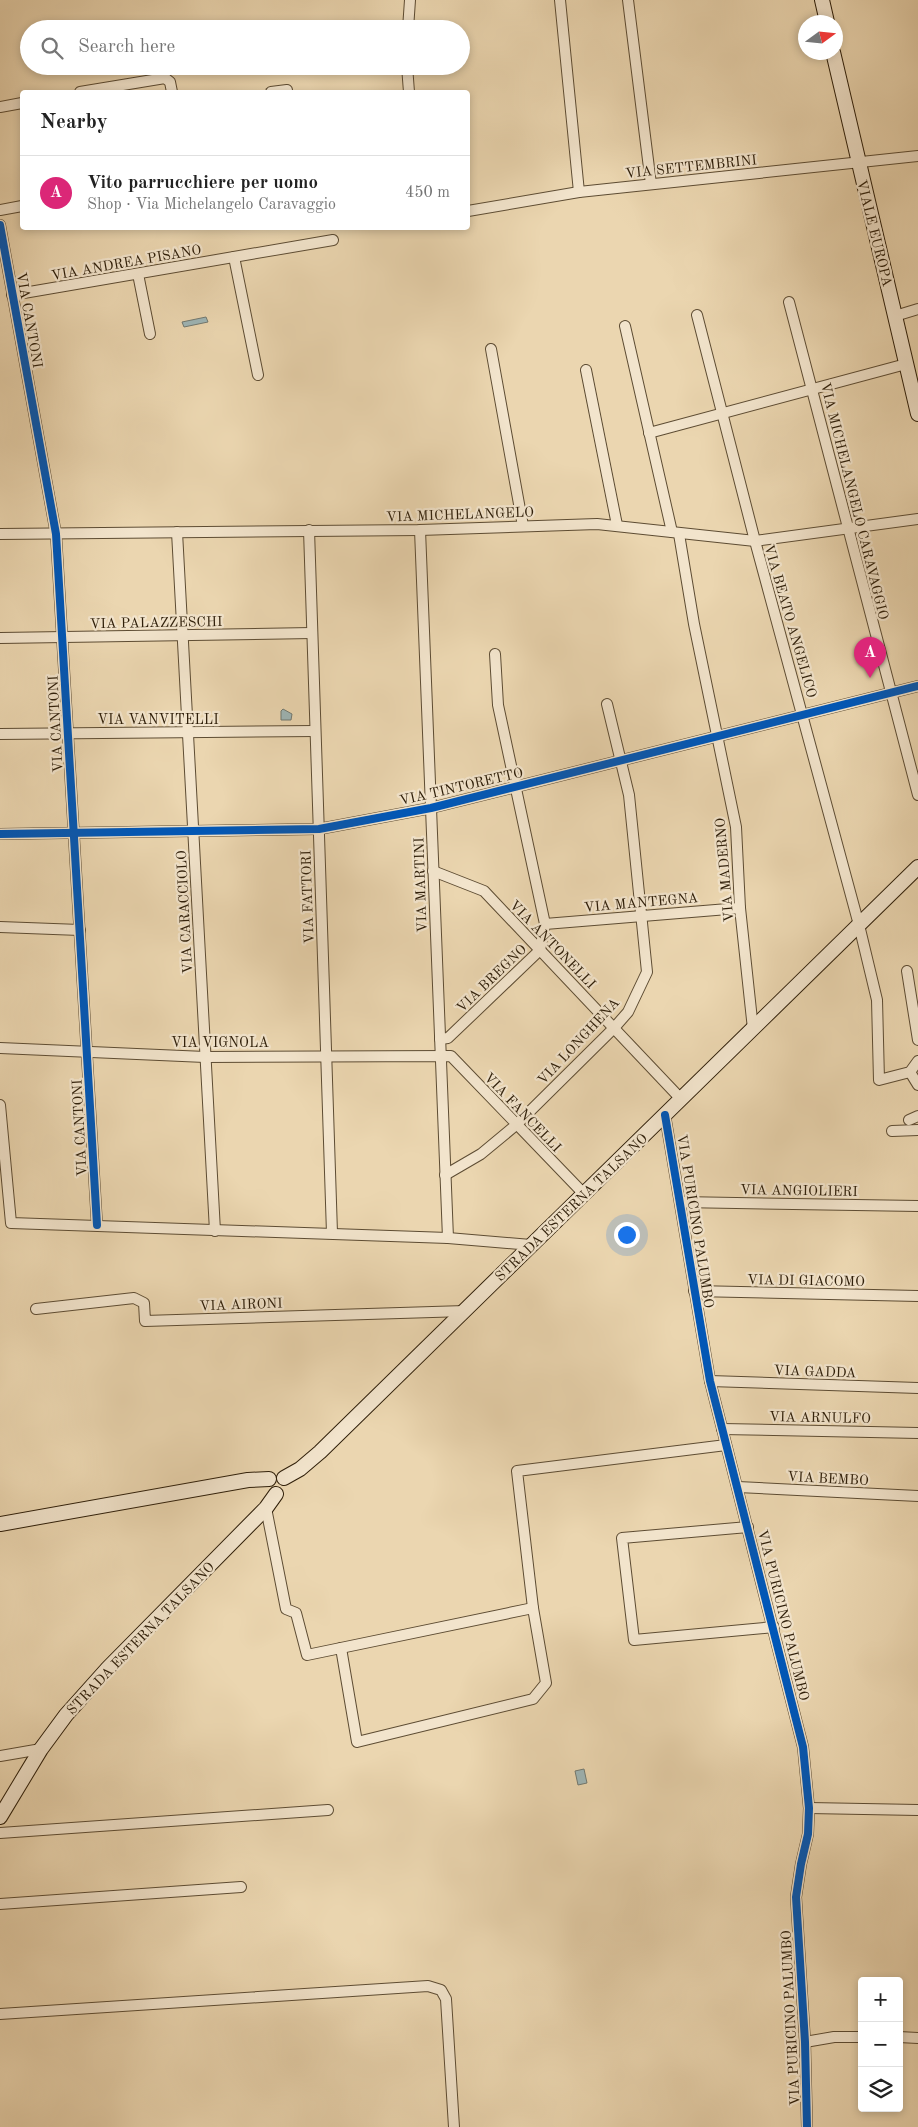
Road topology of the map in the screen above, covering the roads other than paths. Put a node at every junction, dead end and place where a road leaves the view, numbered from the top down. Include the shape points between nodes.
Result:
1 (410, 0) edge
2 (560, 0) edge
3 (628, 0) edge
4 (822, 0) edge
5 (825, 15) edge
6 (409, 20) edge
7 (835, 60) edge
8 (408, 75) edge
9 (92, 90) edge
10 (172, 90) edge
11 (410, 90) edge
12 (20, 103) edge
13 (0, 107) edge
14 (918, 156) edge
15 (858, 162) junction
16 (651, 184) junction
17 (579, 192) junction
18 (20, 206) edge
19 (0, 210) edge
20 (470, 211) edge
21 (0, 225) edge
22 (333, 240) dead end
23 (234, 257) junction
24 (138, 274) junction
25 (12, 295) junction
26 (789, 302) dead end
27 (918, 309) edge
28 (697, 315) dead end
29 (895, 316) junction
30 (625, 326) dead end
31 (150, 334) dead end
32 (491, 349) dead end
33 (906, 364) junction
34 (586, 370) dead end
35 (258, 375) dead end
36 (812, 389) junction
37 (723, 414) junction
38 (918, 414) edge
39 (649, 433) junction
40 (918, 519) edge
41 (618, 525) junction
42 (523, 526) junction
43 (848, 528) junction
44 (309, 530) junction
45 (420, 530) junction
46 (177, 532) junction
47 (676, 533) junction
48 (0, 534) edge
49 (56, 534) junction
50 (755, 541) junction
51 (312, 633) junction
52 (184, 635) junction
53 (62, 637) junction
54 (0, 638) edge
55 (495, 654) dead end
56 (918, 686) edge
57 (890, 693) junction
58 (607, 704) dead end
59 (803, 714) junction
60 (315, 731) junction
61 (69, 733) junction
62 (189, 733) junction
63 (0, 734) edge
64 (718, 737) junction
65 (621, 762) junction
66 (515, 787) junction
67 (918, 795) edge
68 (431, 808) junction
69 (319, 829) junction
70 (193, 832) junction
71 (74, 833) junction
72 (0, 834) edge
73 (918, 867) edge
74 (433, 871) junction
75 (740, 908) junction
76 (642, 916) junction
77 (545, 924) junction
78 (859, 925) junction
79 (0, 927) edge
80 (80, 930) junction
81 (540, 950) junction
82 (907, 971) dead end
83 (614, 1028) junction
84 (753, 1028) junction
85 (440, 1039) junction
86 (918, 1040) edge
87 (0, 1048) edge
88 (88, 1052) junction
89 (440, 1055) junction
90 (326, 1056) junction
91 (206, 1057) junction
92 (918, 1061) edge
93 (910, 1072) junction
94 (918, 1085) edge
95 (681, 1099) junction
96 (0, 1105) edge
97 (665, 1115) junction
98 (516, 1125) junction
99 (918, 1130) edge
100 (892, 1131) dead end
101 (444, 1175) junction
102 (584, 1194) junction
103 (680, 1202) junction
104 (918, 1206) edge
105 (97, 1225) junction
106 (215, 1231) junction
107 (332, 1233) junction
108 (448, 1238) junction
109 (531, 1245) junction
110 (694, 1291) junction
111 (918, 1296) edge
112 (36, 1309) dead end
113 (465, 1311) junction
114 (710, 1382) junction
115 (918, 1388) edge
116 (722, 1429) junction
117 (918, 1433) edge
118 (726, 1445) junction
119 (284, 1478) junction
120 (269, 1479) junction
121 (738, 1487) junction
122 (276, 1494) junction
123 (918, 1496) edge
124 (266, 1508) junction
125 (0, 1524) edge
126 (748, 1527) junction
127 (533, 1608) junction
128 (774, 1627) junction
129 (341, 1648) junction
130 (41, 1749) junction
131 (0, 1756) edge
132 (809, 1808) junction
133 (328, 1810) dead end
134 (918, 1810) edge
135 (0, 1817) edge
136 (0, 1834) edge
137 (242, 1887) dead end
138 (0, 1904) edge
139 (0, 2014) edge
140 (858, 2037) edge
141 (903, 2037) edge
142 (918, 2038) edge
143 (805, 2042) junction
144 (454, 2127) edge
145 (807, 2127) edge

1 - 6 street
2 - 17 street
3 - 16 street
4 - 5 street
7 - 15 street, VIALE EUROPA
8 - 11 street
9 - 10 street via 165,78
12 - 13 street
14 - 15 street, VIA SETTEMBRINI
15 - 16 street, VIA SETTEMBRINI
15 - 29 street, VIALE EUROPA
16 - 17 street, VIA SETTEMBRINI
17 - 20 street, VIA SETTEMBRINI
18 - 19 street
21 - 25 street, VIA CANTONI
22 - 23 street, VIA ANDREA PISANO
23 - 24 street, VIA ANDREA PISANO
23 - 35 street
24 - 25 street, VIA ANDREA PISANO
24 - 31 street
25 - 49 street, VIA CANTONI
26 - 36 street, VIA MICHELANGELO CARAVAGGIO
27 - 29 street
28 - 37 street, VIA BEATO ANGELICO
29 - 33 street, VIALE EUROPA
30 - 39 street, VIA MADERNO
32 - 42 street
33 - 36 street
33 - 38 street, VIALE EUROPA
34 - 41 street
36 - 37 street
36 - 43 street, VIA MICHELANGELO CARAVAGGIO
37 - 39 street
37 - 50 street, VIA BEATO ANGELICO
39 - 47 street, VIA MADERNO
40 - 43 street, VIA MICHELANGELO
41 - 42 street, VIA MICHELANGELO
41 - 47 street, VIA MICHELANGELO
42 - 45 street, VIA MICHELANGELO
43 - 50 street, VIA MICHELANGELO
43 - 57 street, VIA MICHELANGELO CARAVAGGIO
44 - 45 street, VIA MICHELANGELO
44 - 46 street, VIA MICHELANGELO
44 - 51 street, VIA FATTORI
45 - 68 street, VIA MARTINI
46 - 49 street, VIA MICHELANGELO
46 - 52 street, VIA CARACCIOLO
47 - 50 street, VIA MICHELANGELO
47 - 64 street, VIA MADERNO
48 - 49 street, VIA MICHELANGELO
49 - 53 street, VIA CANTONI
50 - 59 street, VIA BEATO ANGELICO
51 - 52 street, VIA PALAZZESCHI
51 - 60 street, VIA FATTORI
52 - 53 street, VIA PALAZZESCHI
52 - 62 street, VIA CARACCIOLO
53 - 54 street, VIA PALAZZESCHI
53 - 61 street, VIA CANTONI
55 - 66 street via 498,705
56 - 57 street, VIA TINTORETTO
57 - 59 street, VIA TINTORETTO
57 - 67 street, VIA MICHELANGELO CARAVAGGIO
58 - 65 street, VIA LONGHENA
59 - 64 street, VIA TINTORETTO
59 - 78 street, VIA BEATO ANGELICO
60 - 62 street, VIA VANVITELLI
60 - 69 street, VIA FATTORI
61 - 62 street, VIA VANVITELLI
61 - 63 street, VIA VANVITELLI
61 - 71 street, VIA CANTONI
62 - 70 street, VIA CARACCIOLO
64 - 65 street, VIA TINTORETTO
64 - 75 street, VIA MADERNO via 736,827
65 - 66 street, VIA TINTORETTO
65 - 76 street, VIA LONGHENA via 629,795
66 - 68 street, VIA TINTORETTO
66 - 77 street
68 - 69 street, VIA TINTORETTO
68 - 74 street, VIA MARTINI
69 - 70 street, VIA TINTORETTO
69 - 90 street, VIA FATTORI
70 - 71 street, VIA TINTORETTO
70 - 91 street, VIA CARACCIOLO
71 - 72 street, VIA TINTORETTO
71 - 80 street, VIA CANTONI
73 - 78 street, STRADA ESTERNA TALSANO
74 - 81 street, VIA ANTONELLI via 484,891
74 - 85 street, VIA MARTINI
75 - 76 street, VIA MANTEGNA
75 - 84 street, VIA MADERNO
76 - 77 street, VIA MANTEGNA
76 - 83 street, VIA LONGHENA via 647,972 628,1012
77 - 81 street, VIA BREGNO
78 - 84 street, STRADA ESTERNA TALSANO
78 - 93 street, VIA BEATO ANGELICO via 877,1000 879,1080
79 - 80 street
80 - 88 street, VIA CANTONI
81 - 83 street, VIA ANTONELLI
81 - 85 street, VIA BREGNO via 448,1038
82 - 86 street
83 - 95 street, VIA ANTONELLI
83 - 98 street, VIA LONGHENA
84 - 95 street, STRADA ESTERNA TALSANO
85 - 89 street, VIA MARTINI
87 - 88 street, VIA VIGNOLA
88 - 91 street, VIA VIGNOLA
88 - 105 street, VIA CANTONI
89 - 90 street, VIA VIGNOLA
89 - 98 street, VIA FANCELLI via 451,1056
89 - 101 street, VIA MARTINI
90 - 91 street, VIA VIGNOLA
90 - 107 street, VIA FATTORI
91 - 106 street, VIA CARACCIOLO
92 - 93 street
93 - 94 street
95 - 97 street, STRADA ESTERNA TALSANO
96 - 105 street via 11,1224
97 - 102 street, STRADA ESTERNA TALSANO
97 - 103 street, VIA PURICINO PALUMBO
98 - 101 street, VIA LONGHENA via 481,1154
98 - 102 street, VIA FANCELLI
99 - 100 street
101 - 108 street, VIA MARTINI
102 - 109 street, STRADA ESTERNA TALSANO
103 - 104 street, VIA ANGIOLIERI
103 - 110 street, VIA PURICINO PALUMBO
105 - 106 street
106 - 107 street
107 - 108 street
108 - 109 street
109 - 113 street, STRADA ESTERNA TALSANO
110 - 111 street, VIA DI GIACOMO
110 - 114 street, VIA PURICINO PALUMBO
112 - 113 street, VIA AIRONI via 134,1298 144,1303 145,1321
113 - 119 street, STRADA ESTERNA TALSANO via 320,1452
114 - 115 street, VIA GADDA
114 - 116 street, VIA PURICINO PALUMBO
116 - 117 street, VIA ARNULFO
116 - 118 street, VIA PURICINO PALUMBO
118 - 121 street, VIA PURICINO PALUMBO
118 - 127 street via 517,1472
119 - 120 street via 276,1475
119 - 122 street via 285,1490
120 - 122 street via 268,1488
120 - 125 street
121 - 123 street, VIA BEMBO
121 - 126 street, VIA PURICINO PALUMBO
122 - 124 street, STRADA ESTERNA TALSANO
124 - 129 street via 286,1609 296,1613 307,1656
124 - 130 street, STRADA ESTERNA TALSANO via 108,1668
126 - 128 street, VIA PURICINO PALUMBO
126 - 128 street via 622,1538 634,1640
127 - 129 street
127 - 129 street via 546,1683 533,1699 358,1742
128 - 132 street, VIA PURICINO PALUMBO via 803,1747
130 - 131 street
130 - 135 street, STRADA ESTERNA TALSANO
132 - 134 street
132 - 143 street, VIA PURICINO PALUMBO via 808,1834 796,1897
133 - 136 street
137 - 138 street
139 - 144 street via 428,1986 442,1990 446,1999
140 - 143 street
141 - 142 street
143 - 145 street, VIA PURICINO PALUMBO

